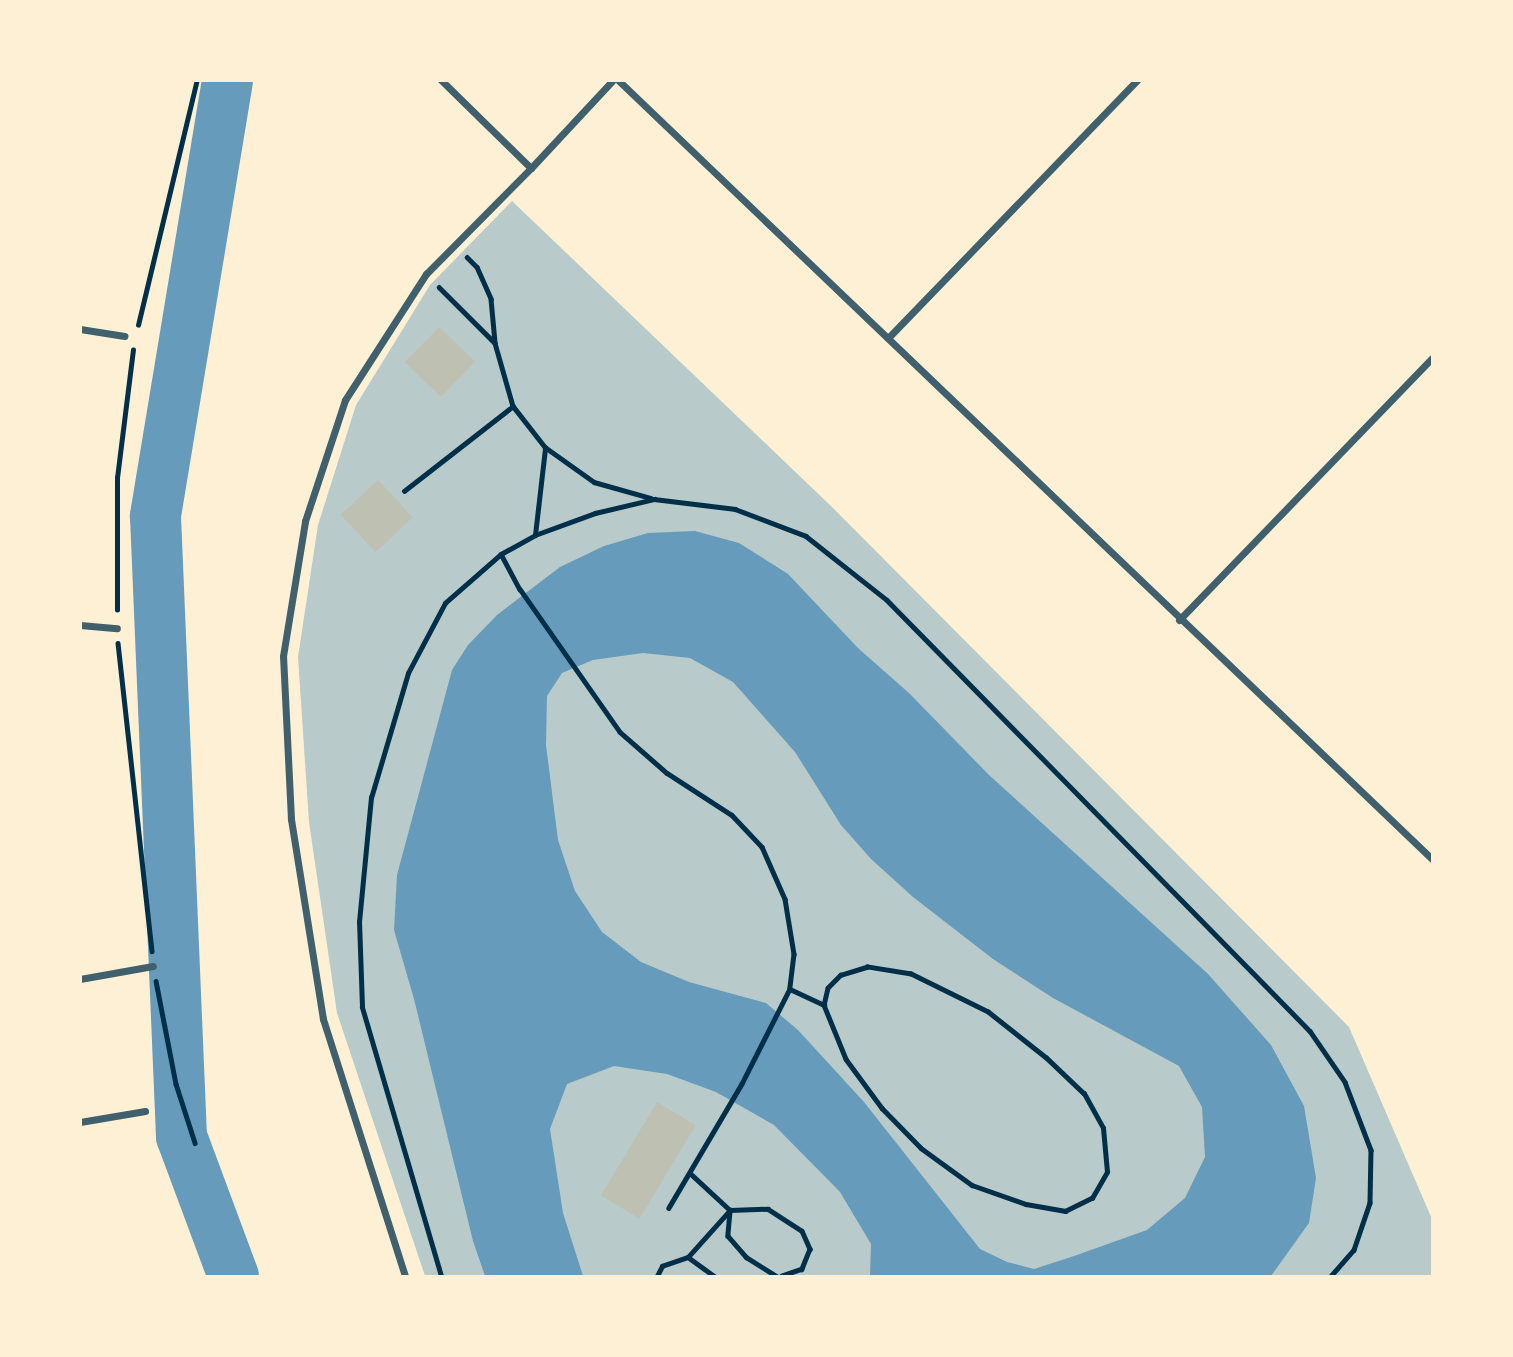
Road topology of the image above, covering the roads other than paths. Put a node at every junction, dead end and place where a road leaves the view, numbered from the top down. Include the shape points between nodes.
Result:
1 (441, 80) edge
2 (616, 80) edge
3 (1137, 80) edge
4 (531, 168) junction
5 (80, 329) edge
6 (124, 336) dead end
7 (888, 338) junction
8 (1433, 358) edge
9 (1179, 620) junction
10 (80, 625) edge
11 (117, 628) road end
12 (1433, 859) edge
13 (153, 966) road end
14 (80, 979) edge
15 (145, 1111) dead end
16 (80, 1122) edge
17 (405, 1276) edge

1 - 4 street
2 - 4 street
2 - 7 street
3 - 7 street
4 - 17 street via 426,274 345,400 305,522 283,656 291,819 323,1019
5 - 6 street
7 - 9 street
8 - 9 street
9 - 12 street
10 - 11 street
13 - 14 street
15 - 16 street

